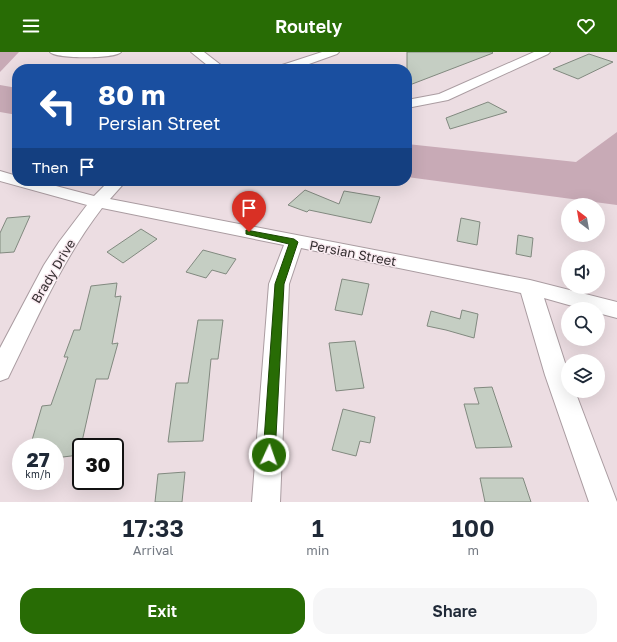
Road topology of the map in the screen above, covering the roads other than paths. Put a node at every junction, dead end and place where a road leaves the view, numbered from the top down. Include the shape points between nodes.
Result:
1 (56, 52) edge
2 (115, 52) edge
3 (197, 52) edge
4 (333, 52) edge
5 (544, 52) edge
6 (213, 64) edge
7 (298, 64) edge
8 (412, 103) edge
9 (0, 176) edge
10 (12, 180) edge
11 (36, 186) edge
12 (113, 186) edge
13 (97, 202) junction
14 (294, 242) junction
15 (530, 287) junction
16 (617, 310) edge
17 (0, 370) edge
18 (266, 502) edge
19 (603, 502) edge

1 - 2 street
3 - 6 street
4 - 7 street
5 - 8 street via 443,97
9 - 10 street, Persian Street
11 - 13 street, Persian Street
12 - 13 street, Brady Drive
13 - 14 street, Persian Street
13 - 17 street, Brady Drive via 49,272
14 - 15 street, Persian Street
14 - 18 street via 279,284
15 - 16 street, Persian Street
15 - 19 street via 557,375

